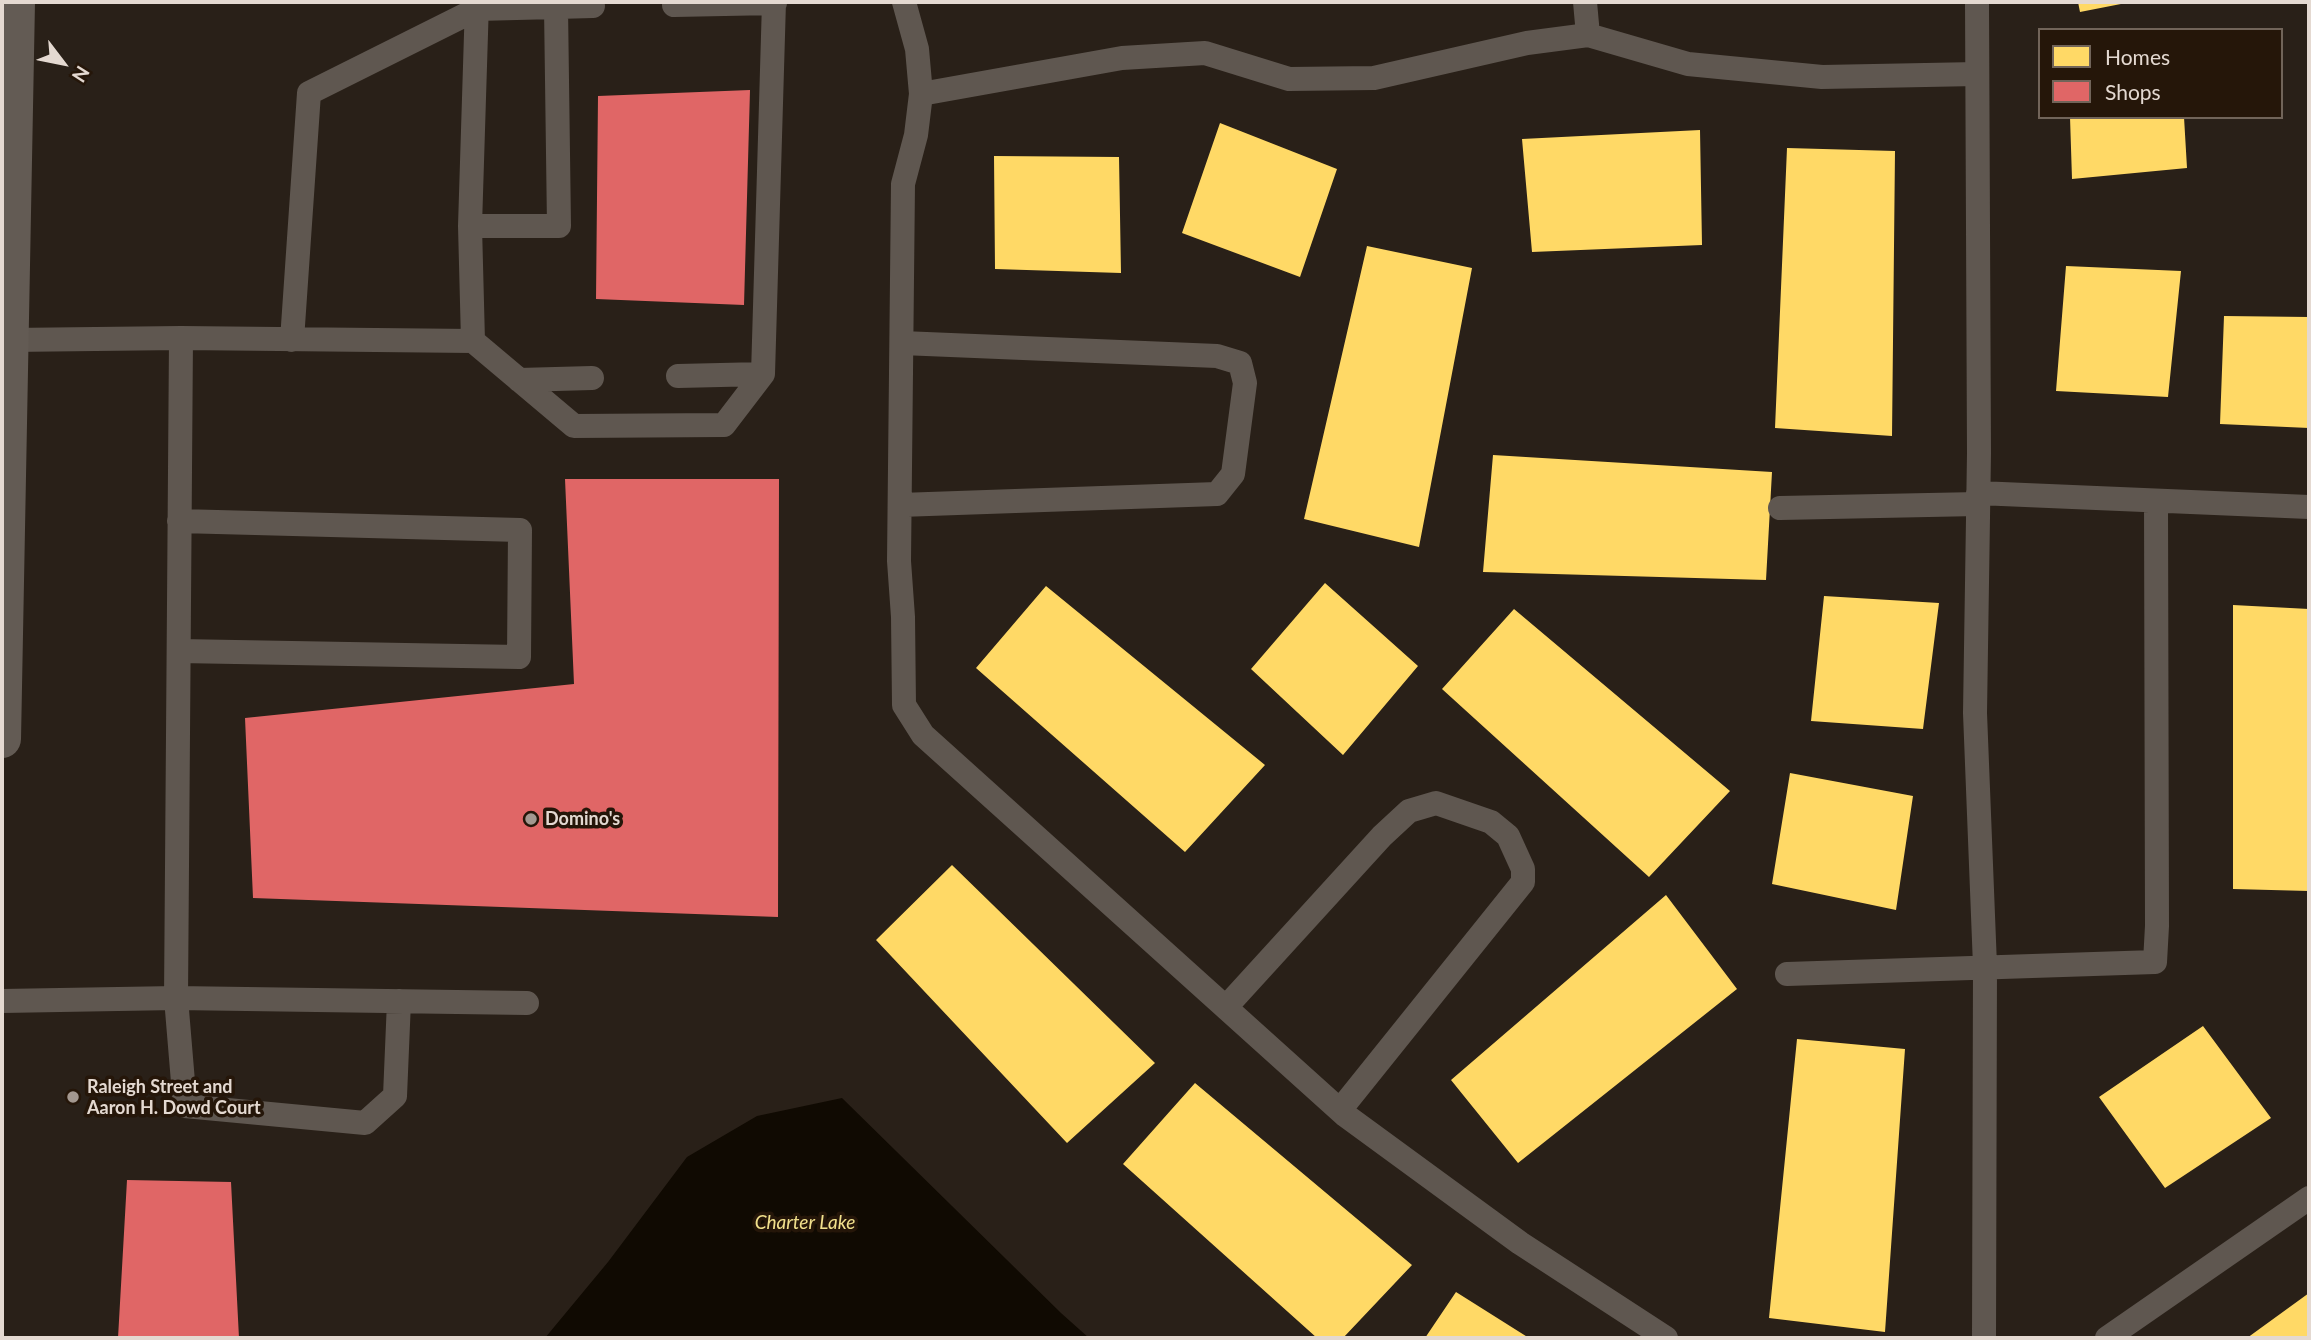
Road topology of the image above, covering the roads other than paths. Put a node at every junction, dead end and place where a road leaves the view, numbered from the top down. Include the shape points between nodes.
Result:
1 (16, 2) edge
2 (775, 2) edge
3 (904, 2) edge
4 (1585, 2) edge
5 (1977, 2) edge
6 (558, 4) edge
7 (674, 5) dead end
8 (477, 6) edge
9 (593, 6) dead end
10 (1588, 35) junction
11 (1977, 74) junction
12 (921, 94) junction
13 (470, 226) junction
14 (181, 338) junction
15 (10, 340) junction
16 (292, 340) junction
17 (473, 341) junction
18 (902, 342) junction
19 (763, 373) junction
20 (678, 376) dead end
21 (592, 377) dead end
22 (519, 380) junction
23 (1978, 498) junction
24 (2156, 501) junction
25 (900, 505) junction
26 (1780, 508) dead end
27 (2309, 508) edge
28 (180, 522) junction
29 (179, 651) junction
30 (2, 739) edge
31 (1985, 966) junction
32 (1787, 974) dead end
33 (176, 998) junction
34 (2, 1001) edge
35 (399, 1001) junction
36 (527, 1003) dead end
37 (1226, 1007) junction
38 (1340, 1110) junction
39 (2309, 1198) edge
40 (1666, 1338) edge
41 (1984, 1338) edge
42 (2107, 1338) edge

1 - 15 street
2 - 7 lane
2 - 19 lane
3 - 12 lane via 917,49
4 - 10 lane
5 - 11 lane
6 - 8 lane
6 - 9 lane
6 - 13 lane via 559,226
8 - 13 lane
8 - 16 lane via 309,93
10 - 11 lane via 1688,65 1822,77
10 - 12 lane via 1527,43 1374,78 1289,79 1205,53 1122,58
11 - 23 lane
12 - 18 lane via 903,184
13 - 17 lane
14 - 15 lane
14 - 16 lane
14 - 28 lane
15 - 30 street
16 - 17 lane
17 - 22 lane
18 - 25 lane
18 - 25 lane via 1217,356 1240,363 1245,383 1233,474 1217,494
19 - 20 lane
19 - 22 lane via 724,425 574,426
21 - 22 lane
23 - 24 lane
23 - 26 lane
23 - 31 lane via 1975,713
24 - 27 lane
24 - 31 lane via 2155,962
25 - 37 lane via 905,705 923,735
28 - 29 lane
28 - 29 lane via 520,530 519,657
29 - 33 lane
31 - 32 lane
31 - 41 lane
33 - 34 lane
33 - 35 lane
33 - 35 lane via 185,1106 365,1123 395,1096
35 - 36 lane
37 - 38 lane
37 - 38 lane via 1409,811 1436,803 1492,822 1508,836 1523,869 1523,882
38 - 40 lane via 1521,1243
39 - 42 lane

